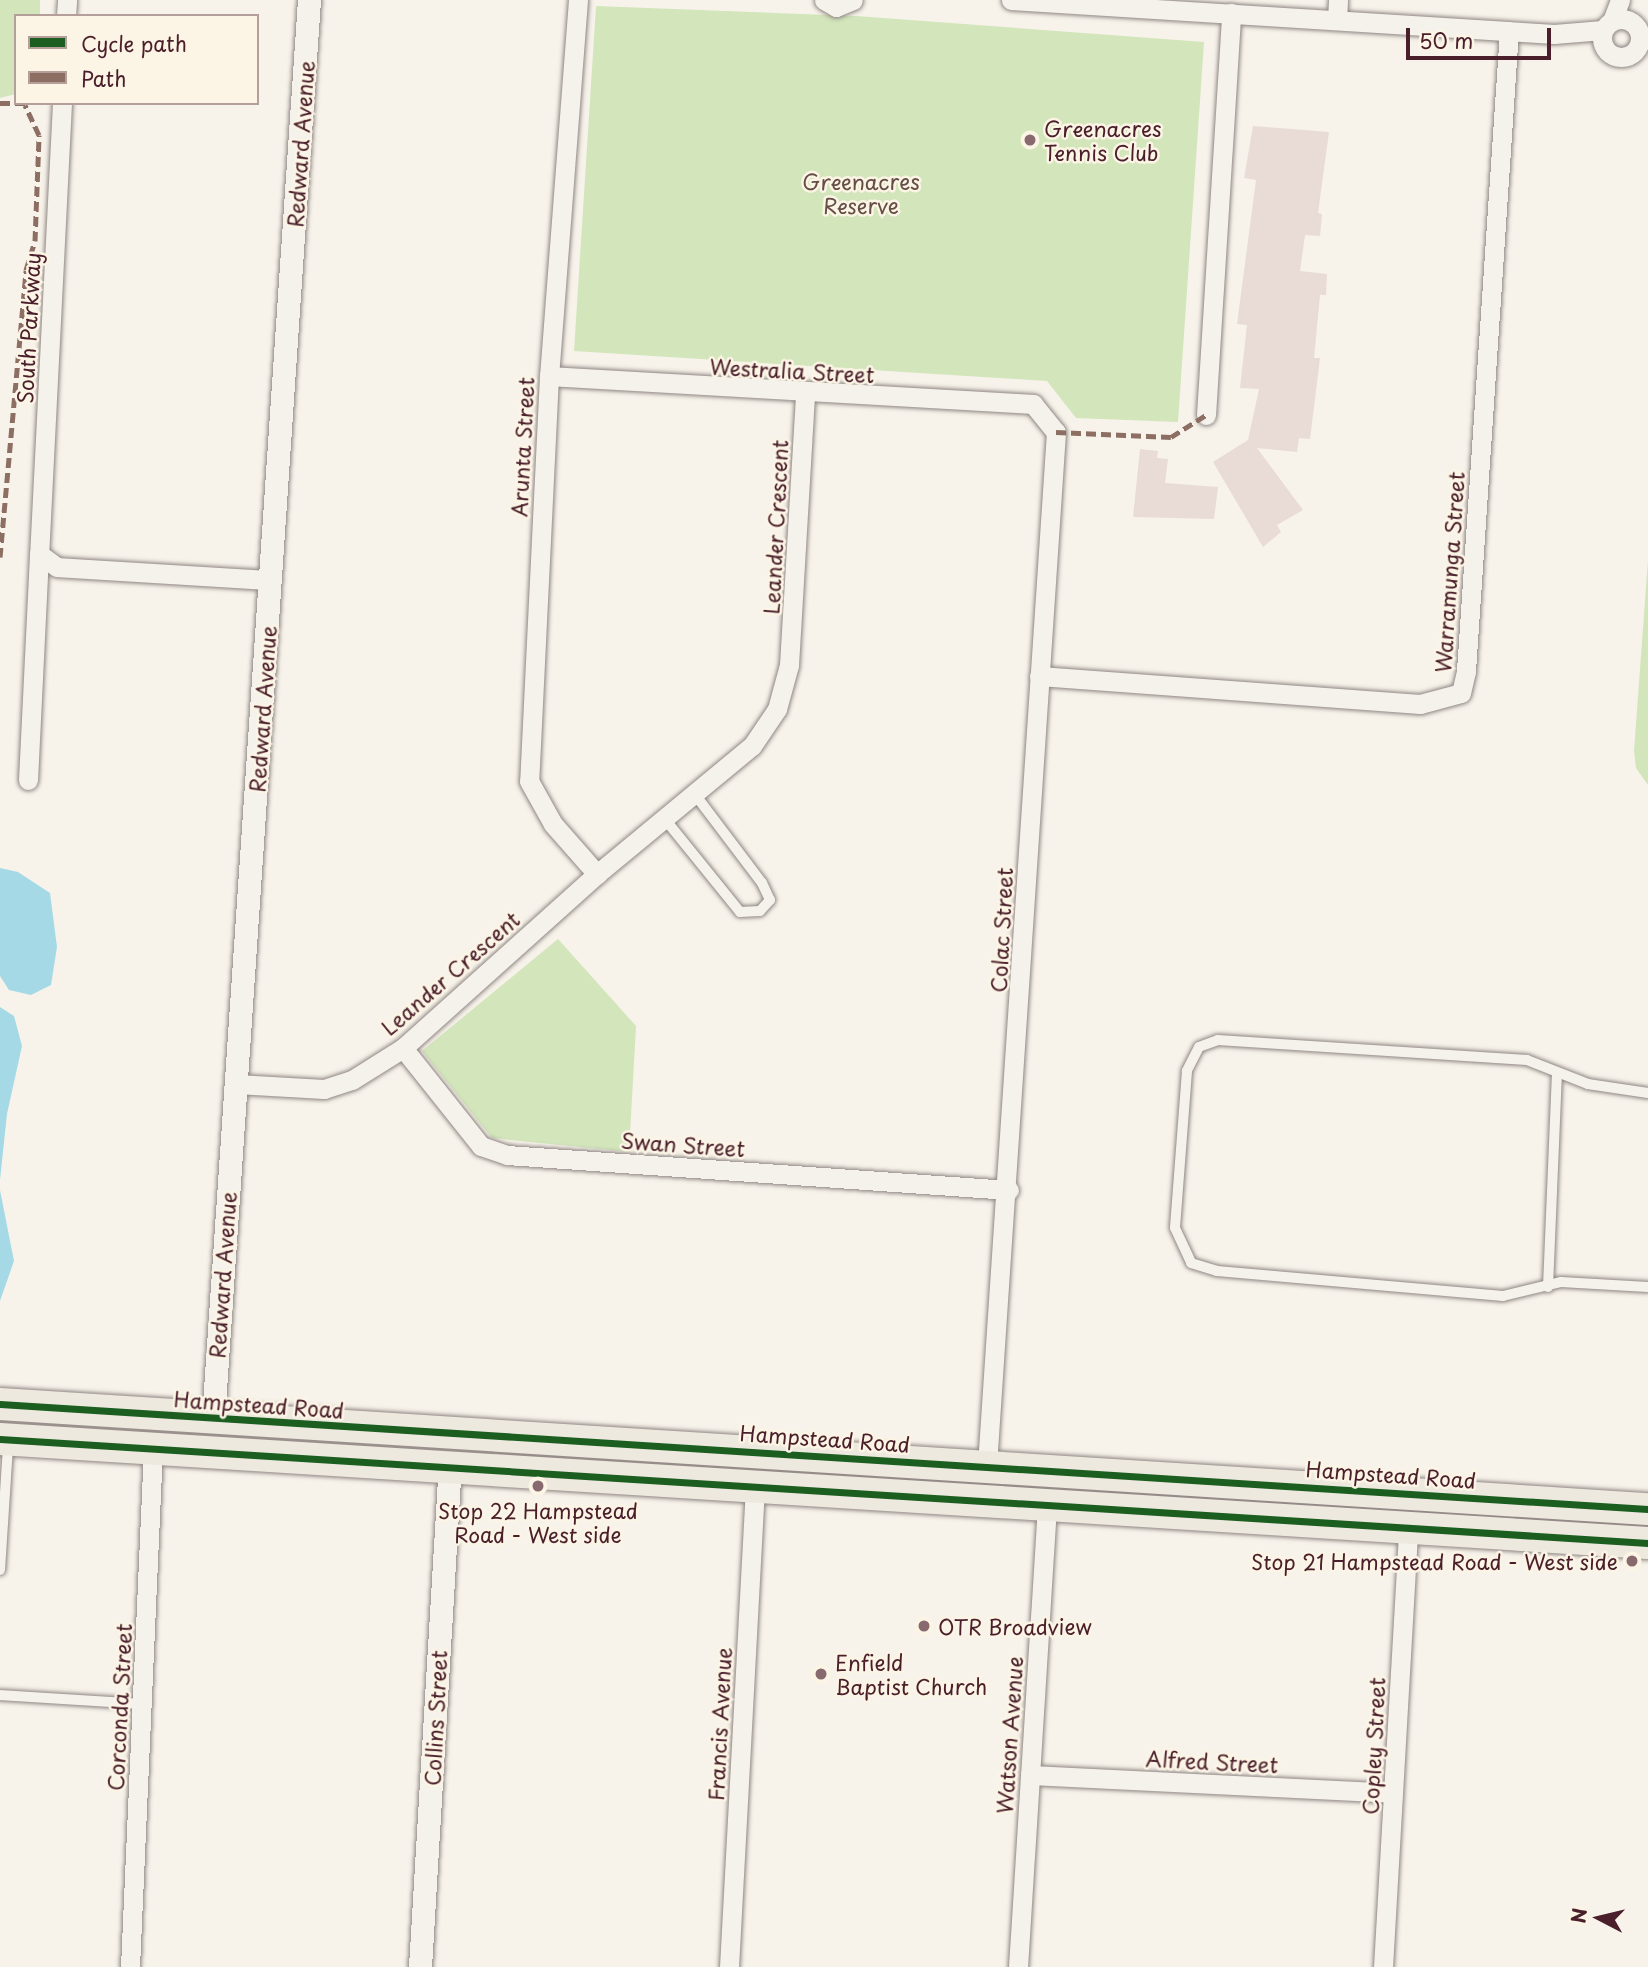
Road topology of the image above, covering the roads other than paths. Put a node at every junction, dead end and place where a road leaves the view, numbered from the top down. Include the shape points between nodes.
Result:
1 (309, 0) edge
2 (578, 0) edge
3 (824, 0) edge
4 (853, 0) edge
5 (1012, 0) edge
6 (1619, 0) edge
7 (1627, 0) edge
8 (1337, 10) edge
9 (1231, 13) junction
10 (1508, 31) junction
11 (1606, 32) junction
12 (1641, 38) edge
13 (62, 105) edge
14 (549, 376) junction
15 (805, 394) junction
16 (1033, 404) joint
17 (1206, 415) dead end
18 (39, 554) junction
19 (271, 580) junction
20 (1039, 676) junction
21 (29, 779) dead end
22 (694, 793) junction
23 (664, 818) junction
24 (597, 874) junction
25 (403, 1048) junction
26 (1557, 1073) junction
27 (236, 1084) junction
28 (1648, 1093) edge
29 (1009, 1190) junction
30 (1548, 1287) junction
31 (1648, 1287) edge
32 (0, 1404) edge
33 (155, 1415) junction
34 (213, 1419) junction
35 (452, 1434) junction
36 (4, 1439) edge
37 (153, 1449) junction
38 (760, 1450) junction
39 (211, 1452) junction
40 (987, 1466) junction
41 (450, 1468) junction
42 (1049, 1470) junction
43 (755, 1484) junction
44 (1409, 1492) junction
45 (985, 1500) junction
46 (1047, 1506) junction
47 (1648, 1509) edge
48 (1408, 1528) junction
49 (1648, 1543) edge
50 (0, 1570) edge
51 (0, 1695) edge
52 (142, 1704) junction
53 (1030, 1775) junction
54 (1393, 1793) junction
55 (130, 1967) edge
56 (420, 1967) edge
57 (729, 1967) edge
58 (1018, 1967) edge
59 (1383, 1967) edge

1 - 19 street, Redward Avenue
2 - 14 street, Arunta Street
3 - 4 street via 836,7
5 - 9 street
6 - 11 street
7 - 12 street
8 - 9 street
8 - 10 street
9 - 17 street
10 - 11 street
10 - 20 street, Warramunga Street via 1461,693 1420,704
11 - 12 street
11 - 12 street via 1620,58
13 - 18 street, South Parkway
14 - 15 street, Westralia Street
14 - 24 street, Arunta Street via 529,781 553,824
15 - 16 street, Westralia Street
15 - 22 street, Leander Crescent via 789,665 777,709 752,746
16 - 20 street, Colac Street via 1056,432
18 - 19 street via 57,567
18 - 21 street, South Parkway
19 - 27 street, Redward Avenue
20 - 29 street, Colac Street
22 - 23 street, Leander Crescent
22 - 23 lane via 762,883 770,900 760,911 740,912
23 - 24 street, Leander Crescent
24 - 25 street, Leander Crescent
25 - 27 street, Leander Crescent via 352,1080 324,1088
25 - 29 street, Swan Street via 481,1146 507,1155
26 - 28 lane via 1588,1084
26 - 30 lane
26 - 30 lane via 1527,1060 1218,1040 1199,1047 1187,1071 1175,1228 1191,1263 1217,1271 1503,1296
27 - 34 street, Redward Avenue
29 - 40 street, Colac Street
30 - 31 lane via 1561,1282
32 - 33 highway, Hampstead Road
33 - 34 highway, Hampstead Road
33 - 37 highway
34 - 35 highway, Hampstead Road
34 - 39 highway
35 - 38 highway, Hampstead Road
35 - 41 highway
36 - 37 highway
36 - 50 lane
37 - 39 highway
37 - 52 street, Corconda Street
38 - 40 highway, Hampstead Road
38 - 43 highway
39 - 41 highway
40 - 42 highway, Hampstead Road
40 - 45 highway
41 - 43 highway
41 - 56 street, Collins Street
42 - 44 highway, Hampstead Road
42 - 46 highway
43 - 45 highway
43 - 57 street, Francis Avenue
44 - 47 highway, Hampstead Road
44 - 48 highway
45 - 46 highway
46 - 48 highway
46 - 53 street, Watson Avenue
48 - 49 highway
48 - 54 street, Copley Street
51 - 52 lane
52 - 55 street, Corconda Street
53 - 54 street, Alfred Street
53 - 58 street, Watson Avenue
54 - 59 street, Copley Street

